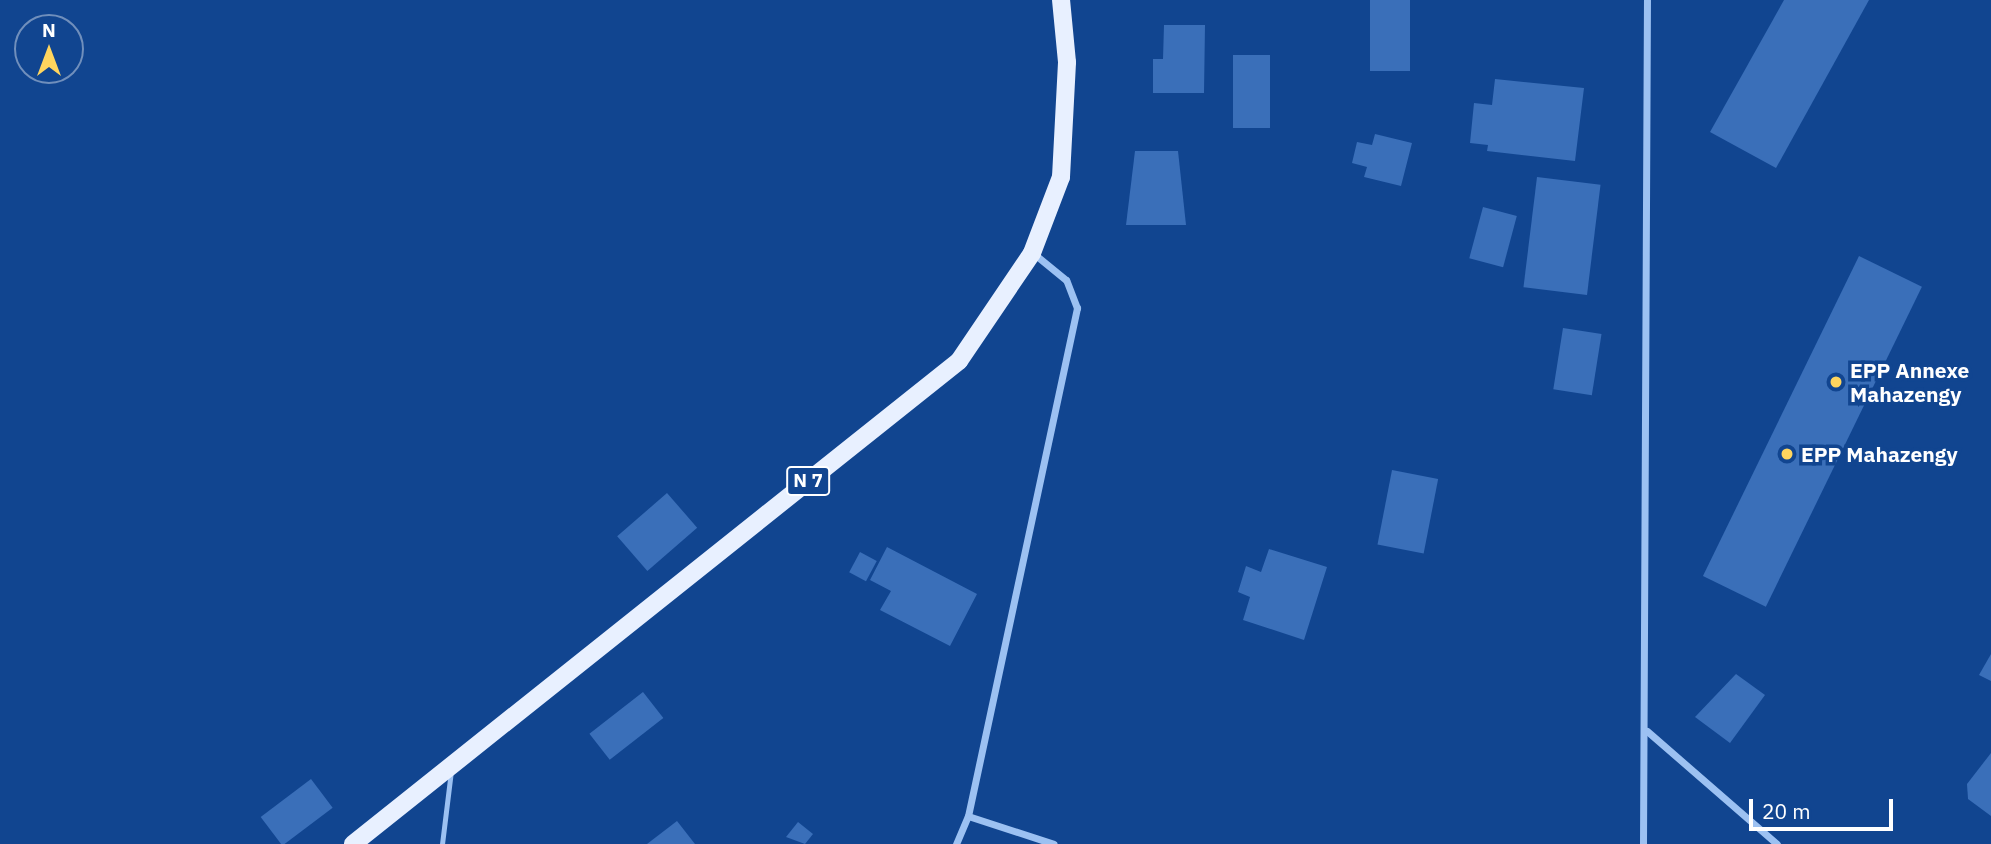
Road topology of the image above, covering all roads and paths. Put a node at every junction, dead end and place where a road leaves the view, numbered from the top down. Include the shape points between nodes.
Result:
1 (1061, 0) edge
2 (1647, 0) edge
3 (1032, 253) junction
4 (1647, 731) junction
5 (452, 765) junction
6 (968, 816) junction
7 (353, 844) edge
8 (442, 844) edge
9 (956, 844) edge
10 (1054, 844) edge
11 (1643, 844) edge
12 (1777, 844) edge

1 - 3 main road, N 7 via 1067,62 1060,177
2 - 4 street
3 - 5 main road, N 7 via 959,361
3 - 6 street via 1066,280 1077,308
4 - 11 street
4 - 12 street
5 - 7 main road, N 7
5 - 8 lane
6 - 9 street
6 - 10 street

